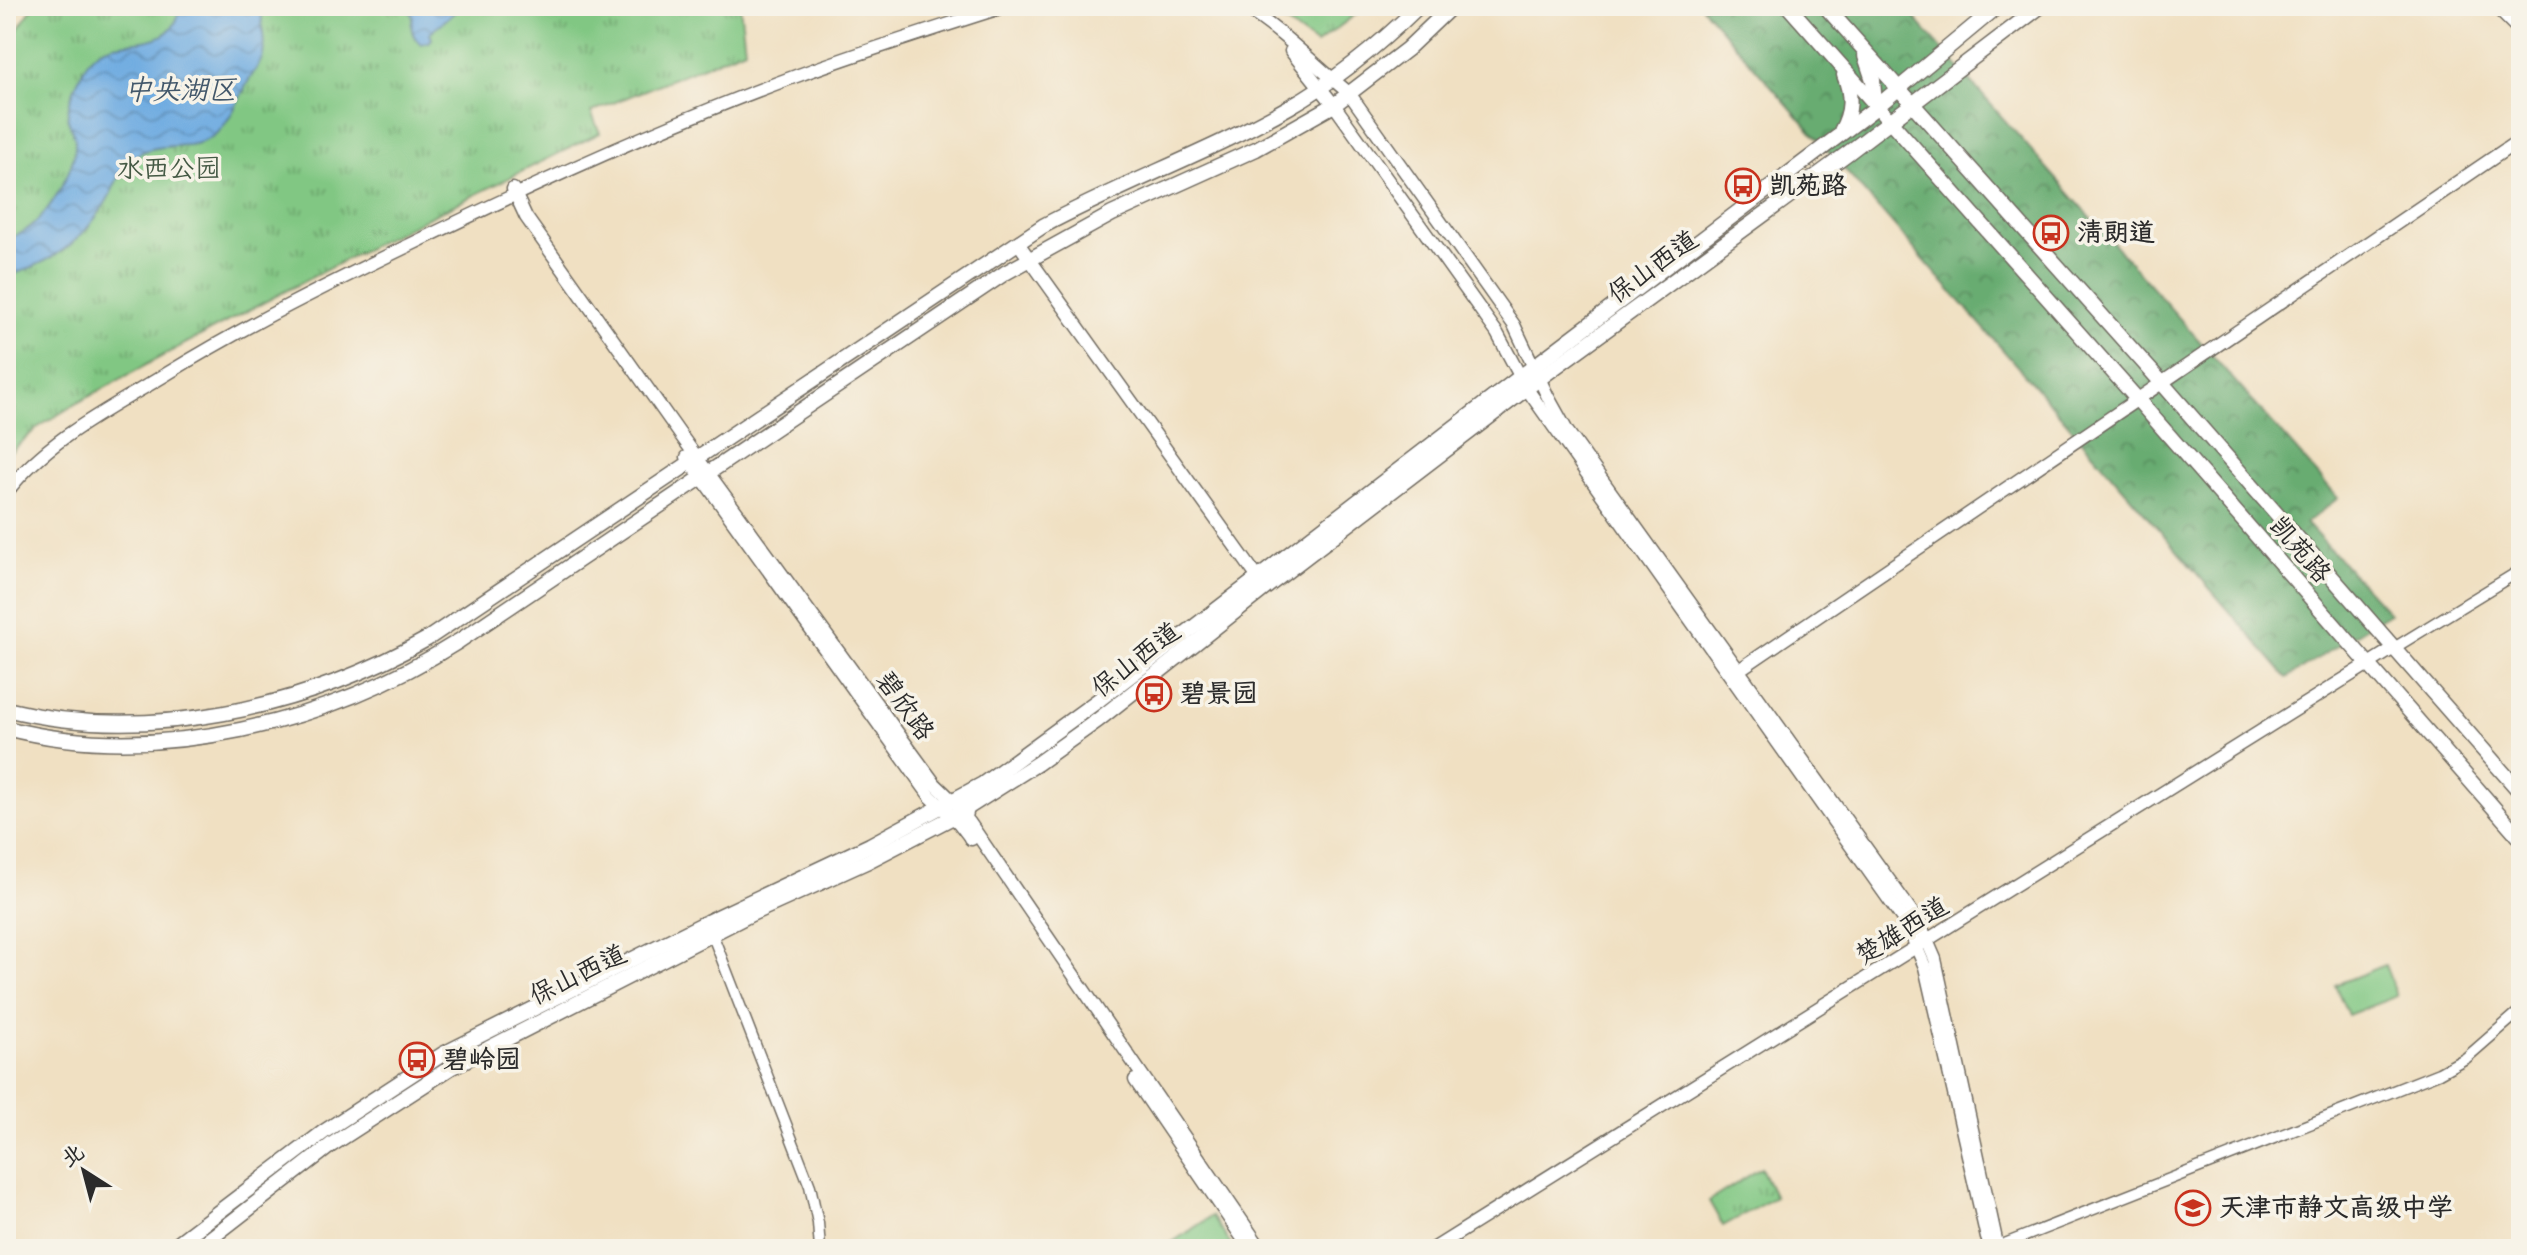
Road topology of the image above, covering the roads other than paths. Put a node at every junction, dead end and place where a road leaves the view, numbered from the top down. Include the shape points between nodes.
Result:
1 (985, 6) edge
2 (1006, 6) edge
3 (1229, 6) edge
4 (1242, 6) edge
5 (1419, 6) edge
6 (1452, 6) edge
7 (1788, 6) edge
8 (1825, 6) edge
9 (1998, 6) edge
10 (2041, 6) edge
11 (2495, 6) edge
12 (2515, 6) edge
13 (2521, 12) edge
14 (2521, 32) edge
15 (1860, 46) junction
16 (1838, 63) junction
17 (1326, 83) junction
18 (1900, 88) junction
19 (1349, 93) junction
20 (1913, 103) junction
21 (1334, 105) junction
22 (1875, 107) junction
23 (1889, 123) junction
24 (1836, 138) junction
25 (2521, 139) edge
26 (1848, 153) junction
27 (511, 193) junction
28 (1018, 243) junction
29 (1029, 259) junction
30 (1530, 378) junction
31 (2162, 383) junction
32 (2138, 400) junction
33 (694, 458) junction
34 (705, 474) junction
35 (6, 484) edge
36 (6, 493) edge
37 (2521, 570) edge
38 (1261, 584) junction
39 (2394, 648) junction
40 (2367, 664) junction
41 (1735, 673) junction
42 (6, 709) edge
43 (6, 728) edge
44 (987, 789) junction
45 (2521, 793) edge
46 (960, 818) junction
47 (919, 828) junction
48 (2521, 839) edge
49 (710, 928) junction
50 (1923, 944) junction
51 (2521, 1010) edge
52 (1994, 1248) edge
53 (170, 1249) edge
54 (197, 1249) edge
55 (820, 1249) edge
56 (1250, 1249) edge
57 (1261, 1249) edge
58 (1433, 1249) edge

1 - 27 street via 797,69 637,133
2 - 27 street via 799,75
3 - 17 street via 1273,34
4 - 17 street via 1287,37
5 - 17 main road
6 - 19 main road
7 - 16 main road, 凯苑路
8 - 15 main road, 凯苑路
9 - 18 main road, 保山西道
10 - 20 main road, 保山西道
11 - 14 street
12 - 13 street
15 - 18 main road, 凯苑路
15 - 22 main road via 1871,72
16 - 22 main road, 凯苑路
16 - 24 main road via 1851,105
17 - 19 street
17 - 21 street
17 - 28 main road via 1256,125 1081,206
18 - 20 main road, 凯苑路
18 - 22 main road, 保山西道
19 - 21 main road
19 - 30 street via 1514,325
20 - 23 main road, 保山西道
20 - 31 main road, 凯苑路
21 - 29 main road via 1256,149 1112,214
21 - 30 street
22 - 23 main road, 凯苑路
22 - 24 main road, 保山西道
22 - 26 main road via 1867,131
23 - 26 main road, 保山西道
23 - 32 main road, 凯苑路
24 - 30 main road, 保山西道
25 - 31 street
26 - 30 main road, 保山西道
27 - 33 street, 碧欣路
27 - 35 street via 224,333 46,444
27 - 36 street via 228,337 51,447
28 - 29 street
28 - 33 main road
29 - 34 main road
29 - 38 street
30 - 38 main road, 保山西道
30 - 41 street
31 - 32 street
31 - 39 main road, 凯苑路
32 - 40 main road, 凯苑路
32 - 41 street
33 - 34 street, 碧欣路
33 - 42 main road via 427,639 335,682 233,711 160,720 80,720
34 - 43 main road via 428,660 340,702 264,725 170,739 99,740
34 - 46 street, 碧欣路 via 930,796
37 - 39 street
38 - 44 main road, 保山西道
39 - 40 street, 楚雄西道
39 - 45 main road, 凯苑路
40 - 48 main road, 凯苑路
40 - 50 street, 楚雄西道
41 - 50 street
44 - 46 main road, 保山西道 via 971,796
44 - 46 street via 976,813
46 - 47 main road, 保山西道
46 - 47 main road via 962,832
46 - 56 street, 碧欣路
46 - 57 street, 碧欣路
47 - 49 main road, 保山西道
49 - 53 main road, 保山西道 via 423,1066 288,1158
49 - 54 main road, 保山西道 via 422,1085 331,1145
49 - 55 street via 810,1186
50 - 52 street
50 - 58 street, 楚雄西道
51 - 52 street via 2466,1058 2439,1073

